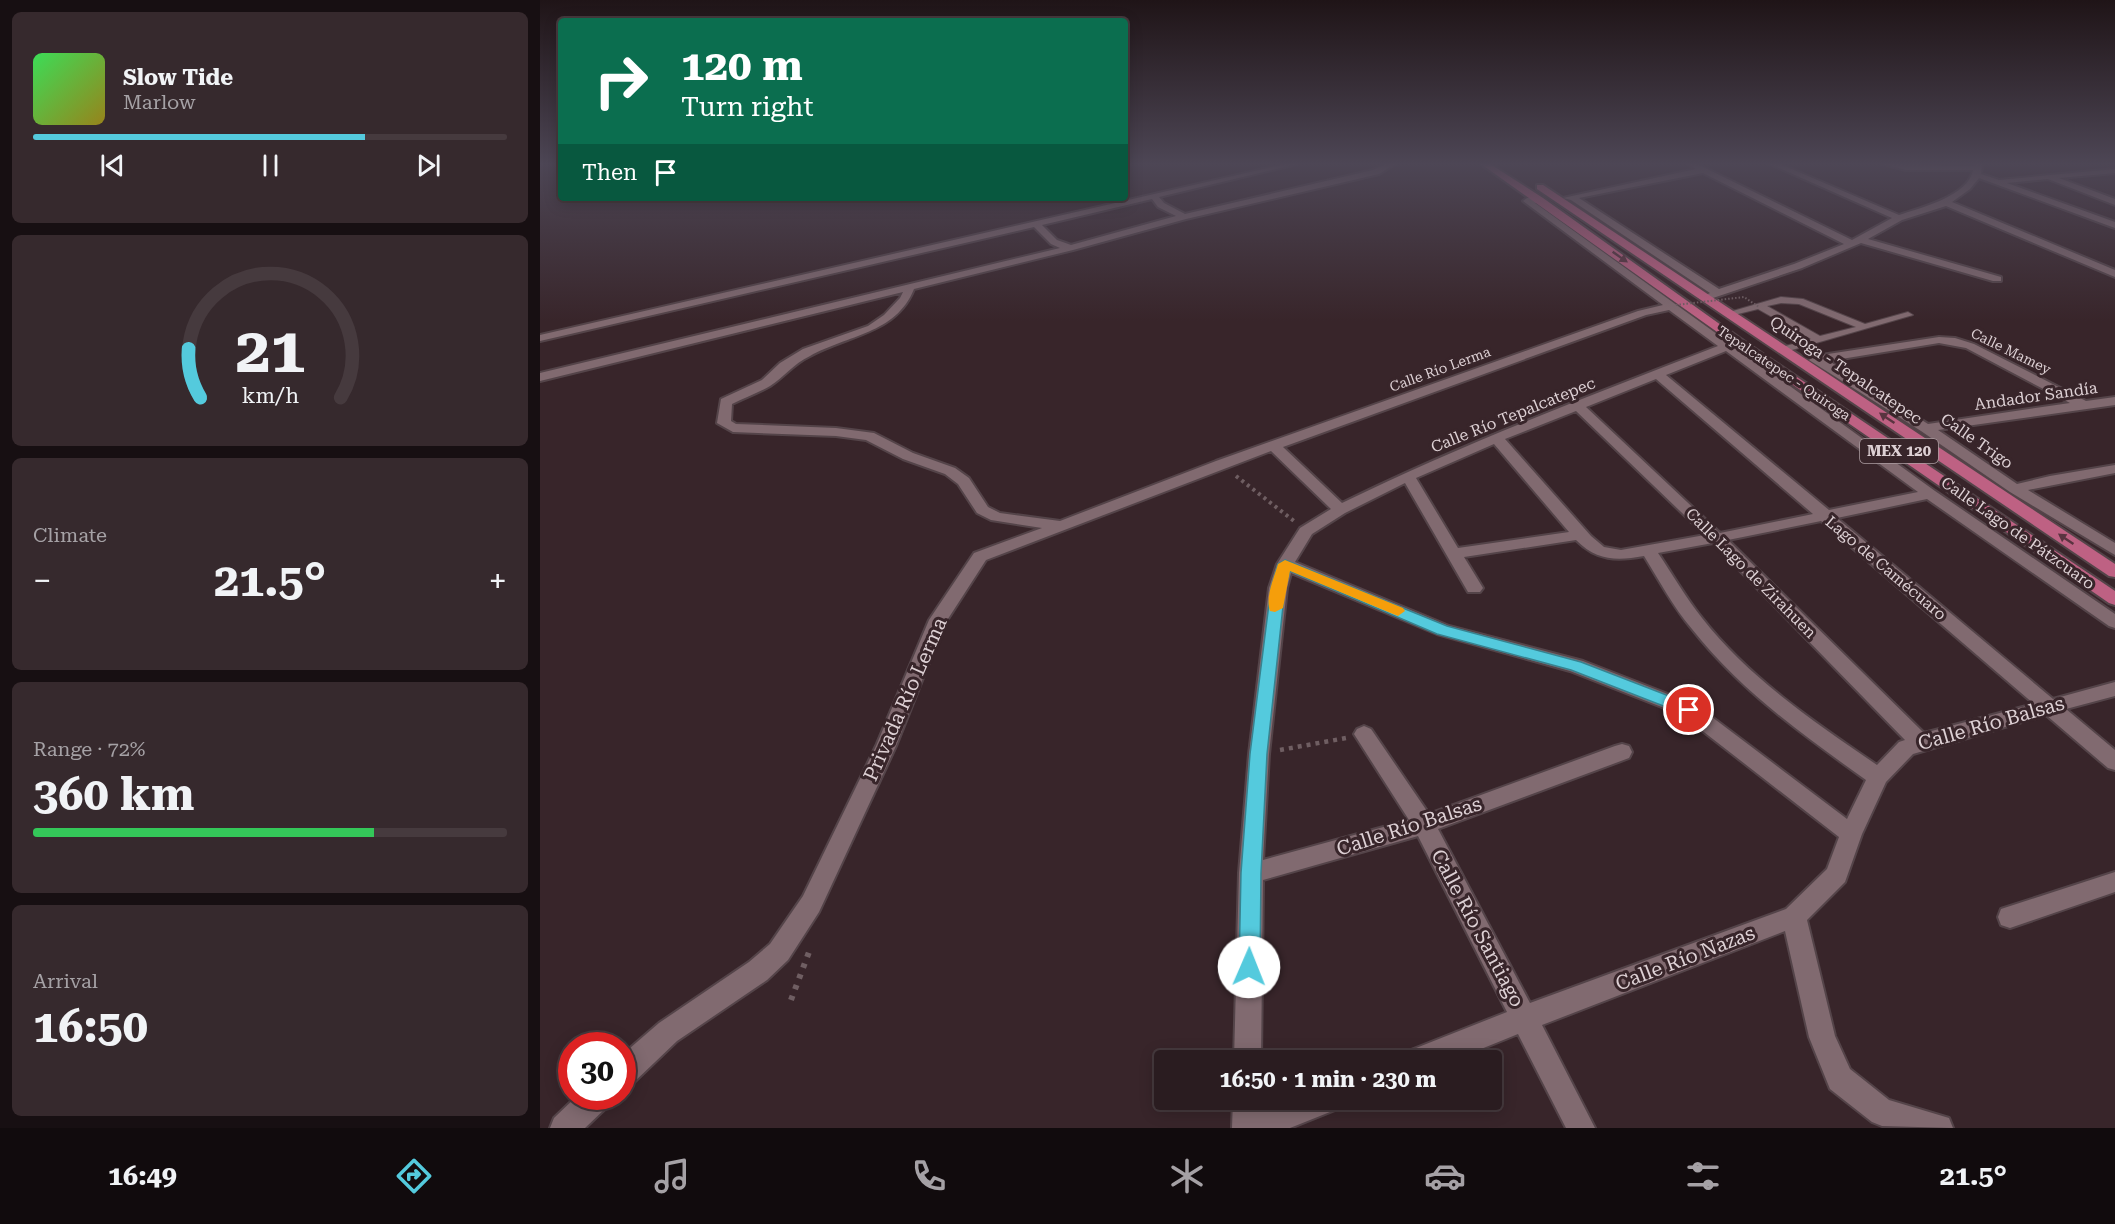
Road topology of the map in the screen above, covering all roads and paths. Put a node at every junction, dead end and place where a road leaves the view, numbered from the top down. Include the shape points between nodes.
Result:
1 (1058, 217) edge
2 (1184, 217) edge
3 (1549, 217) edge
4 (1562, 217) edge
5 (1586, 217) edge
6 (1600, 217) edge
7 (1805, 217) edge
8 (1896, 217) edge
9 (1903, 217) edge
10 (1978, 217) edge
11 (2093, 217) edge
12 (1899, 218) junction
13 (1034, 222) junction
14 (2115, 225) edge
15 (1856, 242) junction
16 (1070, 248) junction
17 (2115, 274) edge
18 (1997, 279) dead end
19 (910, 287) junction
20 (1713, 296) junction
21 (1673, 306) junction
22 (1760, 306) junction
23 (1730, 313) junction
24 (1908, 315) dead end
25 (1865, 327) junction
26 (540, 338) edge
27 (1820, 340) junction
28 (1732, 344) junction
29 (1785, 349) junction
30 (1819, 360) junction
31 (1803, 362) junction
32 (563, 372) junction
33 (1657, 373) junction
34 (540, 377) edge
35 (540, 386) edge
36 (2115, 401) edge
37 (2085, 406) junction
38 (1579, 407) junction
39 (1926, 428) junction
40 (1496, 438) junction
41 (1273, 445) junction
42 (1221, 464) junction
43 (2115, 470) edge
44 (1408, 476) junction
45 (2015, 489) junction
46 (1930, 494) junction
47 (1340, 510) junction
48 (1825, 517) junction
49 (1060, 525) junction
50 (1306, 531) junction
51 (1580, 536) junction
52 (1717, 538) junction
53 (1648, 549) junction
54 (2115, 550) edge
55 (1455, 553) junction
56 (1285, 564) junction
57 (2115, 572) edge
58 (1474, 588) dead end
59 (2115, 599) edge
60 (2115, 622) edge
61 (2115, 689) edge
62 (2049, 706) junction
63 (1364, 734) joint
64 (1920, 742) junction
65 (1622, 752) dead end
66 (1259, 754) junction
67 (2115, 762) edge
68 (1878, 777) junction
69 (1424, 825) junction
70 (1851, 834) junction
71 (1251, 873) junction
72 (2115, 882) edge
73 (1794, 917) junction
74 (2010, 917) dead end
75 (1526, 1018) junction
76 (1248, 1050) edge
77 (1447, 1050) edge
78 (636, 1061) edge
79 (583, 1110) edge
80 (1247, 1110) edge
81 (1300, 1110) edge
82 (564, 1128) edge
83 (1246, 1128) edge
84 (1254, 1128) edge
85 (1581, 1128) edge
86 (1939, 1128) edge

1 - 13 street
2 - 16 street
3 - 21 street, Calle Lago de Pátzcuaro
4 -> 28 main road, Tepalcatepec - Quiroga / MEX 120
5 - 20 main road, MEX 120
6 - 20 street
7 - 15 street
8 - 12 street
9 - 12 street
10 - 17 street
11 - 14 street
12 - 15 street
13 - 16 street via 1054,242
13 - 26 street
15 - 18 street
15 - 20 street
16 - 19 street
19 - 32 street
19 - 49 street via 905,299 872,328 807,352 766,383 726,402 724,423 733,428 869,436 950,471 964,481 982,510 996,517
20 - 23 main road, Quiroga - Tepalcatepec / MEX 120
21 - 22 path, bridge via 1744,297
21 - 28 street, Calle Lago de Pátzcuaro
21 - 41 street, Calle Río Lerma via 1642,313
22 - 23 lane
22 - 25 lane via 1781,300 1800,301
22 - 27 lane
23 - 29 main road, Quiroga - Tepalcatepec / MEX 120
24 - 25 lane
25 - 27 lane
27 - 29 lane
28 - 33 street, Calle Río Tepalcatepec
28 - 46 street, Calle Lago de Pátzcuaro
28 - 59 main road, Tepalcatepec - Quiroga / MEX 120
29 - 31 main road, Quiroga - Tepalcatepec / MEX 120
30 - 31 street
30 - 37 street, Calle Mamey via 1939,340 1956,341
30 - 39 street, Calle Trigo
57 -> 31 main road, Quiroga - Tepalcatepec / MEX 120
32 - 34 street
32 - 35 street
33 - 38 street, Calle Río Tepalcatepec
33 - 48 street, Lago de Camécuaro
36 - 37 street, Andador Sandía
37 - 39 street, Andador Sandía
38 - 40 street, Calle Río Tepalcatepec
38 - 52 street, Calle Lago de Zirahuen
39 - 45 street, Calle Trigo
40 - 44 street, Calle Río Tepalcatepec
40 - 51 street
41 - 42 street, Calle Río Lerma
41 - 47 street
42 - 49 street, Privada Río Lerma
42 - 50 path
43 - 45 street
44 - 47 street, Calle Río Tepalcatepec
44 - 55 street
45 - 54 street, Calle Trigo
46 - 48 street
46 - 60 street, Calle Lago de Pátzcuaro
47 - 50 street, Calle Río Tepalcatepec
48 - 52 street
48 - 62 street, Lago de Camécuaro
49 - 78 street, Privada Río Lerma via 980,557 935,624 886,746 804,914 779,952 758,971 668,1032
50 - 56 street
51 - 53 street via 1605,555
51 - 55 street
52 - 53 street
52 - 64 street, Calle Lago de Zirahuen
53 - 68 street via 1696,622 1730,661 1820,737
55 - 58 street
56 - 66 street via 1278,588
56 - 70 street via 1443,630 1575,666 1689,710
61 - 62 street, Calle Río Balsas
62 - 64 street, Calle Río Balsas
62 - 67 street, Lago de Camécuaro
63 - 66 path
63 - 69 street, Calle Río Santiago
64 - 68 street, Calle Río Balsas via 1906,748
65 - 69 street, Calle Río Balsas
66 - 71 street
68 - 70 street, Calle Río Nazas
69 - 71 street, Calle Río Balsas
69 - 75 street, Calle Río Santiago
70 - 73 street, Calle Río Nazas via 1838,875
71 - 76 street
72 - 74 street
73 - 75 street, Calle Río Nazas
73 - 86 street via 1822,1037 1840,1079 1882,1112
75 - 77 street, Calle Río Nazas
75 - 85 street, Calle Río Santiago
79 - 82 street
80 - 83 street
81 - 84 street

